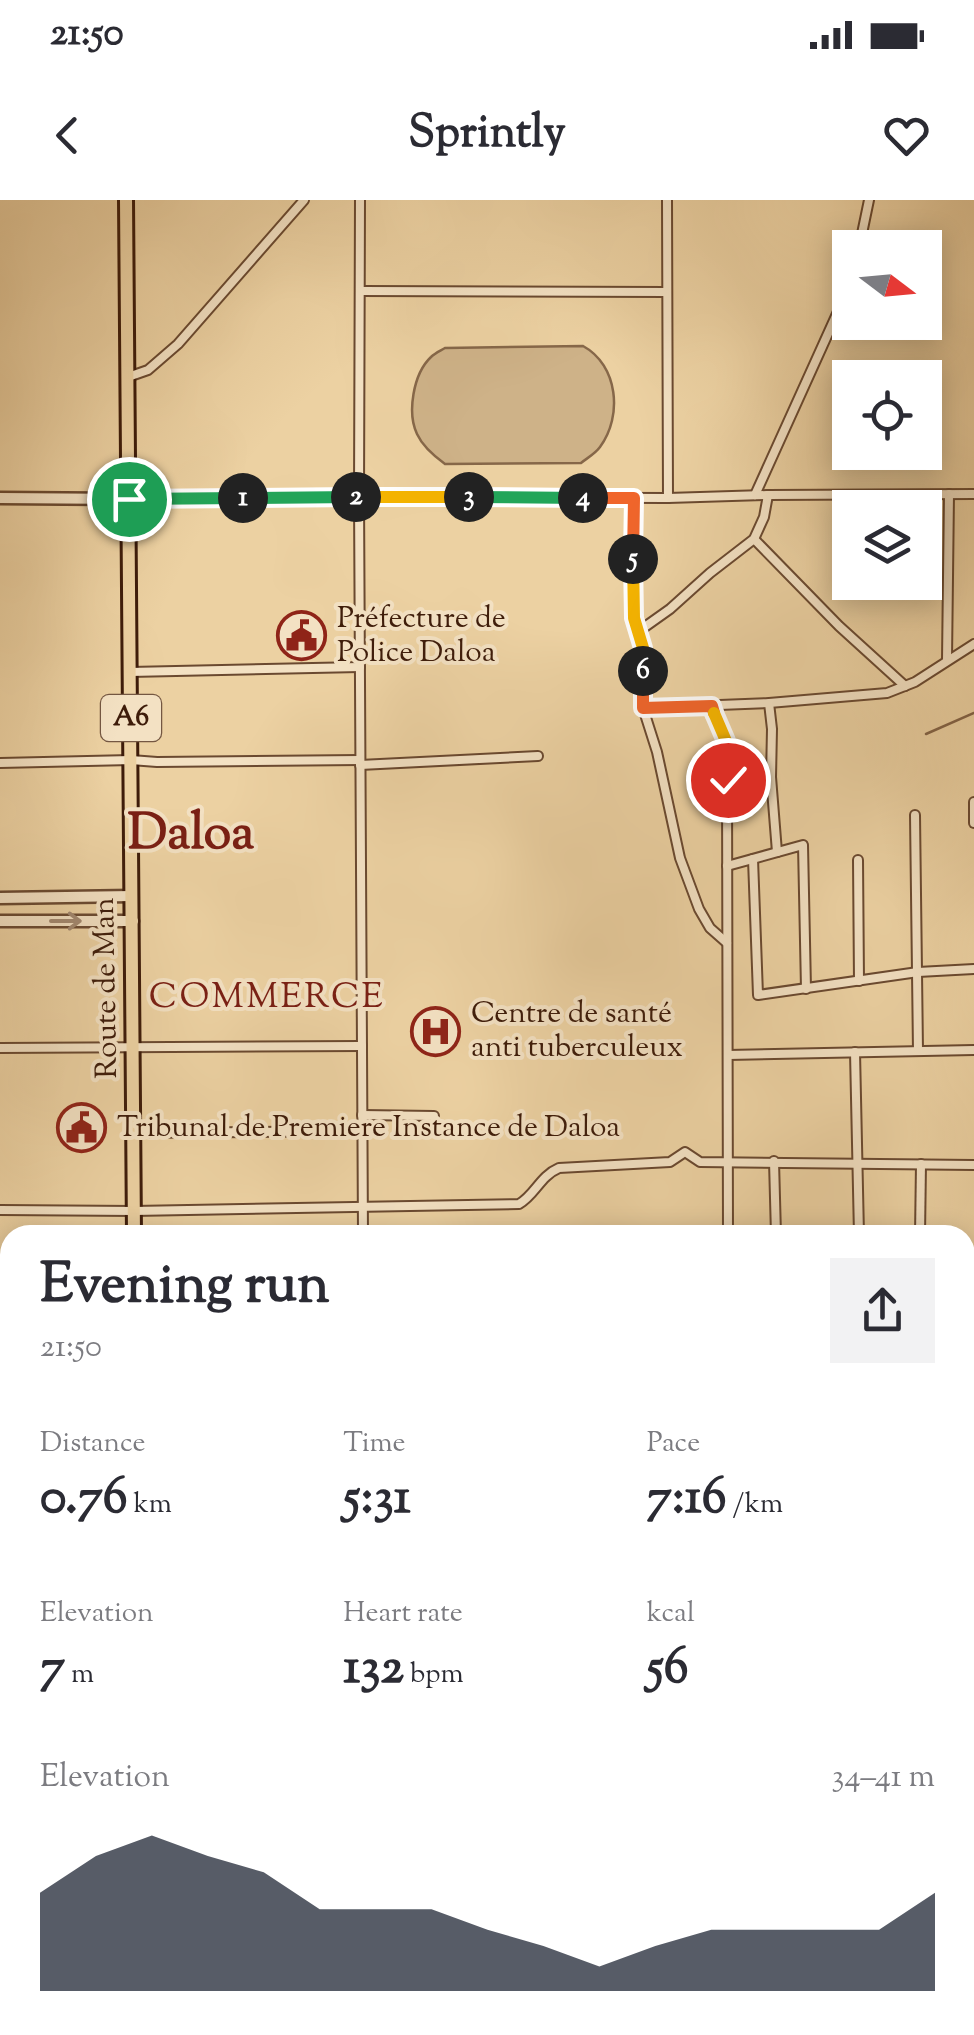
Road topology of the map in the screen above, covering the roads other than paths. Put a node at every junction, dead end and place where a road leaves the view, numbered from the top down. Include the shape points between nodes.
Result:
1 (126, 200) edge
2 (304, 200) edge
3 (360, 200) edge
4 (668, 200) edge
5 (869, 200) edge
6 (863, 230) edge
7 (361, 290) junction
8 (668, 292) junction
9 (832, 325) edge
10 (128, 377) junction
11 (949, 494) junction
12 (974, 494) edge
13 (755, 495) junction
14 (768, 495) junction
15 (359, 497) junction
16 (0, 498) edge
17 (634, 498) junction
18 (668, 498) junction
19 (129, 499) junction
20 (754, 539) junction
21 (639, 631) junction
22 (974, 644) edge
23 (947, 660) junction
24 (360, 668) junction
25 (130, 672) junction
26 (905, 686) junction
27 (768, 703) junction
28 (712, 706) junction
29 (643, 708) junction
30 (538, 756) dead end
31 (131, 760) junction
32 (360, 762) junction
33 (0, 764) edge
34 (771, 777) junction
35 (728, 780) junction
36 (974, 802) edge
37 (915, 815) dead end
38 (974, 823) edge
39 (776, 852) junction
40 (752, 859) junction
41 (858, 860) dead end
42 (727, 866) junction
43 (132, 896) junction
44 (0, 898) edge
45 (0, 921) edge
46 (133, 921) junction
47 (727, 943) junction
48 (974, 969) edge
49 (918, 972) junction
50 (858, 980) junction
51 (806, 989) junction
52 (362, 1046) junction
53 (0, 1048) edge
54 (133, 1048) junction
55 (974, 1050) edge
56 (918, 1051) junction
57 (855, 1052) junction
58 (728, 1054) junction
59 (362, 1115) junction
60 (434, 1116) dead end
61 (362, 1131) junction
62 (134, 1133) junction
63 (774, 1161) junction
64 (727, 1162) junction
65 (859, 1162) junction
66 (921, 1164) junction
67 (974, 1166) edge
68 (363, 1207) junction
69 (0, 1210) edge
70 (134, 1211) junction
71 (134, 1225) edge
72 (363, 1225) edge
73 (728, 1225) edge
74 (776, 1225) edge
75 (859, 1225) edge
76 (920, 1225) edge

1 - 10 main road, Route de Man / A6
2 - 10 street via 178,344 148,370
3 - 7 street
4 - 8 street
5 - 6 street
7 - 8 street
7 - 15 street
8 - 18 street
9 - 13 street
10 - 19 main road, Route de Man / A6
11 - 12 street
11 - 14 street
11 - 23 street
13 - 14 street
13 - 18 street
14 - 20 street
15 - 17 street
15 - 19 street
15 - 24 street
16 - 19 street
17 - 18 street
17 - 21 street via 632,597
19 - 25 main road, Route de Man / A6
20 - 21 street
20 - 26 street
21 - 29 street
22 - 23 street
23 - 26 street
24 - 25 street
24 - 32 street
25 - 31 main road, Route de Man / A6
26 - 27 street
27 - 28 street
27 - 34 street
28 - 29 street
28 - 35 street via 726,741
29 - 47 street via 680,858 699,910
30 - 32 street
31 - 32 street
31 - 33 street
31 - 43 main road, Route de Man / A6
32 - 52 street
34 - 35 street
34 - 39 street
35 - 42 street
36 - 38 street
37 - 49 street
39 - 40 street
39 - 51 street via 804,847
40 - 42 street
40 - 51 street via 757,994
41 - 50 street
42 - 47 street
43 - 44 street
43 - 46 main road, Route de Man / A6
45 -> 46 street
46 - 54 main road, Route de Man / A6
47 - 58 street
48 - 49 street
49 - 50 street
49 - 56 street
50 - 51 street
52 - 54 street
52 - 59 street
53 - 54 street
54 - 62 main road, Route de Man / A6
55 - 56 street
56 - 57 street
57 - 58 street
57 - 65 street
58 - 64 street
59 - 60 street
59 - 61 street
61 - 62 street
61 - 68 street
62 - 70 main road, Route de Man / A6
63 - 64 street
63 - 65 street
63 - 74 street
64 - 68 street via 700,1162 685,1152 670,1162 558,1168 519,1204
64 - 73 street
65 - 66 street
65 - 75 street
66 - 67 street
66 - 76 street
68 - 70 street
68 - 72 street
69 - 70 street
70 - 71 main road, Route de Man / A6

